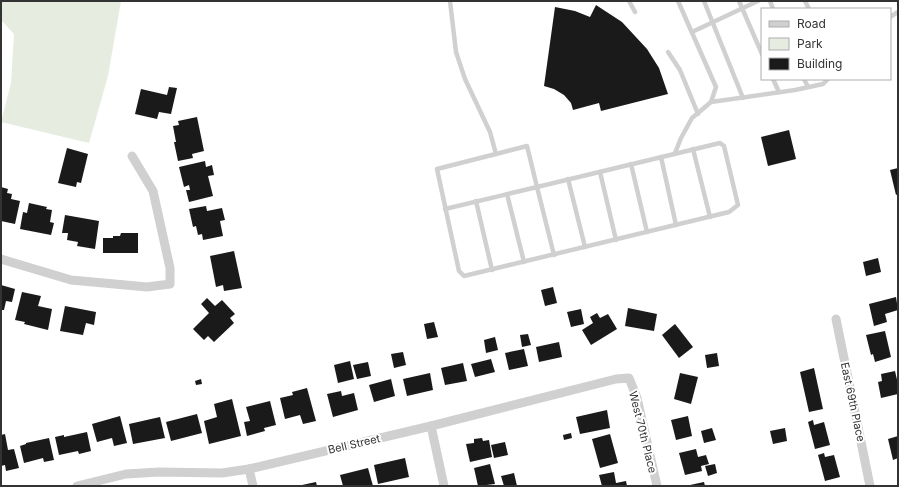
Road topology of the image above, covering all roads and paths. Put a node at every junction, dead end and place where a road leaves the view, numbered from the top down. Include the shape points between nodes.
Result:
1 (450, 1) edge
2 (630, 1) edge
3 (678, 1) edge
4 (704, 1) edge
5 (739, 1) edge
6 (758, 1) edge
7 (742, 9) junction
8 (635, 12) dead end
9 (714, 23) junction
10 (692, 32) junction
11 (668, 52) dead end
12 (761, 52) edge
13 (773, 80) edge
14 (804, 80) edge
15 (827, 80) edge
16 (808, 87) junction
17 (779, 92) junction
18 (743, 98) junction
19 (711, 102) junction
20 (698, 114) junction
21 (693, 150) junction
22 (675, 153) junction
23 (496, 154) junction
24 (132, 156) dead end
25 (661, 157) junction
26 (632, 164) junction
27 (600, 172) junction
28 (568, 180) junction
29 (537, 187) junction
30 (507, 194) junction
31 (476, 201) junction
32 (445, 209) junction
33 (710, 217) junction
34 (676, 225) junction
35 (647, 232) junction
36 (616, 240) junction
37 (585, 247) junction
38 (554, 255) junction
39 (1, 259) edge
40 (524, 262) junction
41 (492, 270) junction
42 (836, 318) dead end
43 (629, 378) joint
44 (431, 426) junction
45 (249, 469) junction
46 (77, 486) edge
47 (253, 486) edge
48 (444, 486) edge
49 (657, 486) edge
50 (870, 486) edge

1 - 23 lane via 456,52 465,79 490,132
2 - 8 lane
3 - 10 lane
4 - 9 lane
5 - 7 lane
6 - 7 lane
7 - 9 lane
7 - 12 lane
9 - 10 lane
9 - 18 lane
10 - 19 lane via 716,87
11 - 20 lane via 680,70
13 - 17 lane
14 - 16 lane
15 - 16 lane via 823,84
16 - 17 lane
17 - 18 lane
18 - 19 lane
19 - 20 lane
20 - 22 lane via 692,118 680,138
21 - 22 lane
21 - 33 lane
21 - 33 lane via 720,143 724,146 738,205 729,212
22 - 25 lane
23 - 29 lane via 527,146
23 - 32 lane via 437,169
24 - 39 street via 153,191 170,268 170,284 147,287 71,280
25 - 26 lane
25 - 34 lane
26 - 27 lane
26 - 35 lane
27 - 28 lane
27 - 36 lane
28 - 29 lane
28 - 37 lane
29 - 30 lane
29 - 38 lane
30 - 31 lane
30 - 40 lane
31 - 32 lane
31 - 41 lane
32 - 41 lane via 459,271 464,276
33 - 34 lane
34 - 35 lane
35 - 36 lane
36 - 37 lane
37 - 38 lane
38 - 40 lane
40 - 41 lane
42 - 50 street, East 69th Place
43 - 44 street, Bell Street via 616,379
43 - 49 street, West 70th Place via 637,398
44 - 45 street, Bell Street
44 - 48 street
45 - 46 street, Bell Street via 222,473 126,474
45 - 47 street

